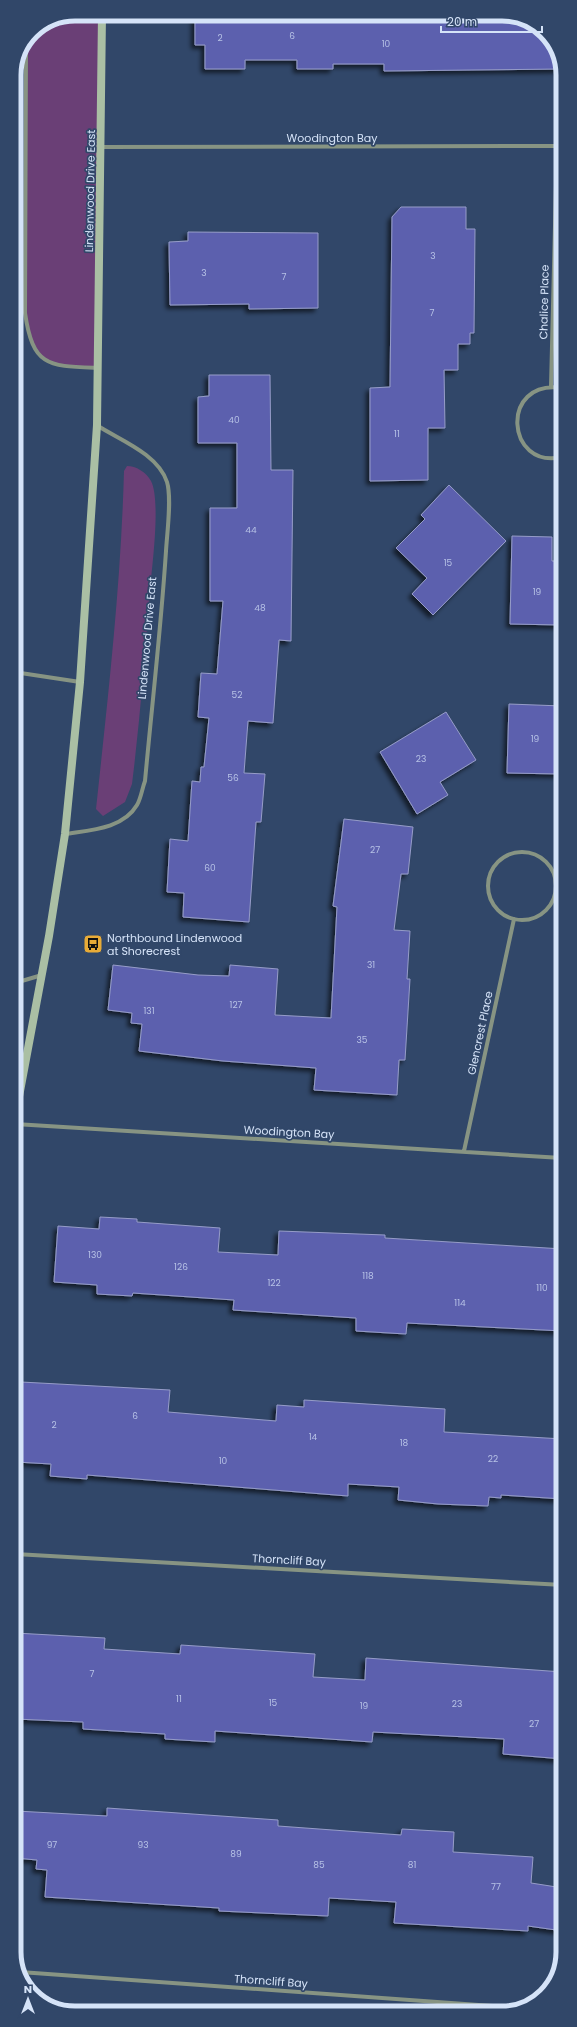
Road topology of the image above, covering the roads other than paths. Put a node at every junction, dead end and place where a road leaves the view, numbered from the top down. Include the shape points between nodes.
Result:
1 (102, 21) edge
2 (26, 52) edge
3 (556, 146) edge
4 (102, 147) junction
5 (556, 236) edge
6 (98, 368) junction
7 (551, 386) junction
8 (556, 387) edge
9 (97, 425) junction
10 (556, 457) edge
11 (21, 673) edge
12 (80, 682) junction
13 (65, 834) junction
14 (514, 919) junction
15 (42, 975) junction
16 (21, 981) edge
17 (21, 1086) edge
18 (21, 1124) edge
19 (464, 1151) junction
20 (556, 1158) edge
21 (21, 1554) edge
22 (556, 1585) edge
23 (25, 1972) edge
24 (492, 2006) edge

1 - 4 street, Lindenwood Drive East
2 - 6 street via 28,333 35,350 50,364
3 - 4 street, Woodington Bay
4 - 6 street, Lindenwood Drive East
5 - 7 street, Chalice Place
6 - 9 street, Lindenwood Drive East
7 - 8 street
7 - 10 street via 538,389 526,398 519,408 516,421 518,433 532,452 543,457
9 - 12 street, Lindenwood Drive East
9 - 13 street, Lindenwood Drive East via 143,453 157,465 167,482 169,506 162,599 145,781 137,804 128,816 110,826
11 - 12 street
12 - 13 street, Lindenwood Drive East
13 - 15 street, Lindenwood Drive East
14 - 14 street via 532,919 543,914 551,905 556,893 555,877 547,862 526,851 514,852 502,858 493,865 488,877 490,900 498,911
14 - 19 street, Glencrest Place
15 - 16 street
15 - 17 street, Lindenwood Drive East
18 - 19 street, Woodington Bay
19 - 20 street, Woodington Bay
21 - 22 street, Thorncliff Bay
23 - 24 street, Thorncliff Bay

